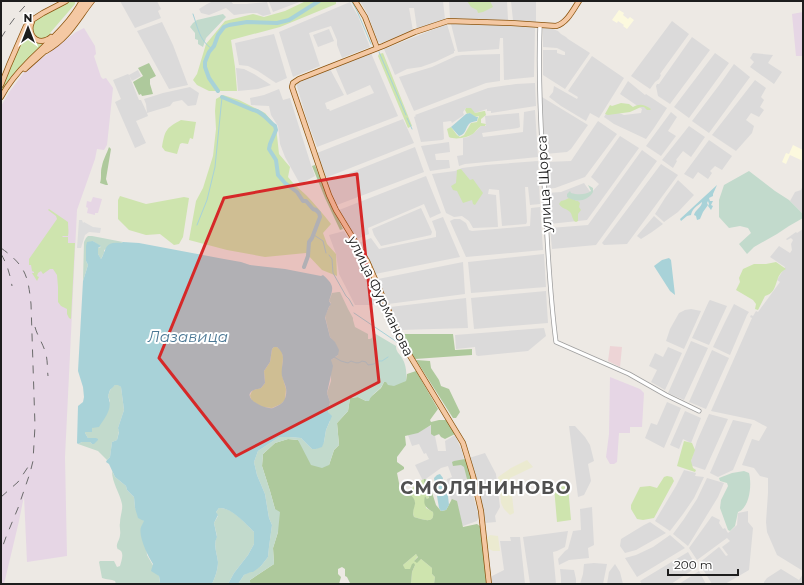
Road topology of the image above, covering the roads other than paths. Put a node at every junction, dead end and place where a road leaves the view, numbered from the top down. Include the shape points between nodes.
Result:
1 (66, 1) edge
2 (87, 1) edge
3 (355, 1) edge
4 (579, 1) edge
5 (37, 17) junction
6 (540, 25) junction
7 (56, 34) junction
8 (377, 48) junction
9 (14, 78) junction
10 (1, 85) edge
11 (1, 97) edge
12 (699, 410) dead end
13 (489, 584) edge

1 - 5 main road
2 - 7 main road
2 - 9 main road via 77,22 63,40 38,56
3 - 8 main road via 365,17
4 - 6 main road via 565,22 556,26
5 - 7 main road via 30,26 33,37 43,41
5 - 10 main road via 26,26
6 - 8 main road via 448,21
6 - 12 street, улица Щорса via 540,108 556,342 629,374
7 - 9 main road
8 - 13 main road, улица Фурманова via 299,79 293,83 293,91 336,210 366,261 404,346 463,443 479,499
9 - 11 main road

